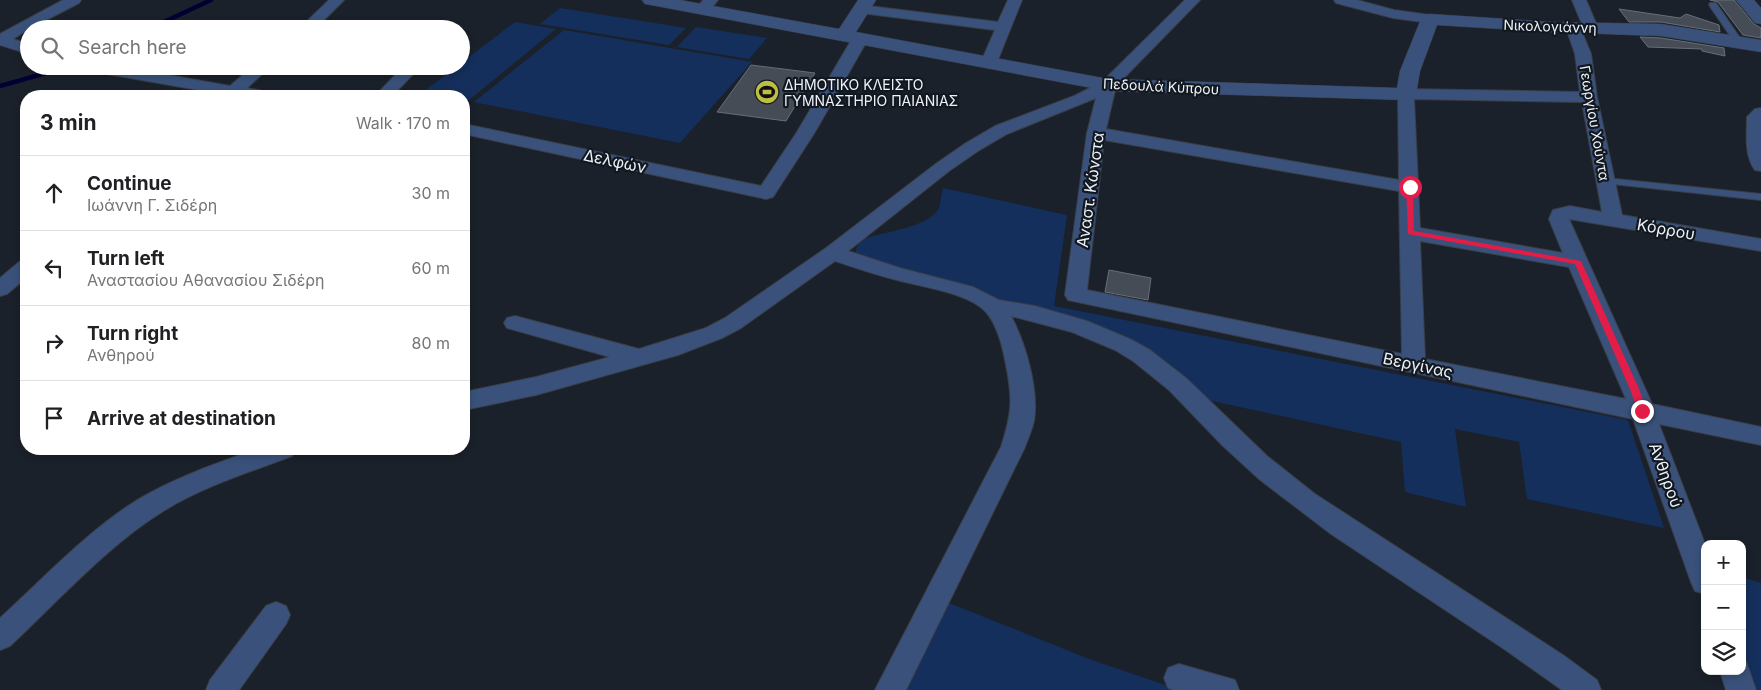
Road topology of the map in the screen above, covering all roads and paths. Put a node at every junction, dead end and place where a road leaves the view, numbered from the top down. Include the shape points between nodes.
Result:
1 (74, 0) edge
2 (337, 0) edge
3 (651, 0) edge
4 (1015, 0) edge
5 (1193, 0) edge
6 (1341, 0) edge
7 (1579, 0) edge
8 (1745, 0) edge
9 (864, 4) edge
10 (706, 5) edge
11 (1713, 5) dead end
12 (1761, 19) edge
13 (37, 20) edge
14 (316, 20) edge
15 (1430, 20) junction
16 (1005, 27) junction
17 (1582, 28) junction
18 (20, 29) edge
19 (852, 37) junction
20 (0, 40) edge
21 (1738, 41) junction
22 (20, 46) edge
23 (1761, 46) edge
24 (989, 62) junction
25 (161, 75) edge
26 (253, 75) edge
27 (404, 75) edge
28 (1108, 86) junction
29 (216, 90) edge
30 (236, 90) edge
31 (389, 90) edge
32 (1406, 94) junction
33 (1589, 97) junction
34 (1761, 113) edge
35 (470, 130) edge
36 (1096, 133) junction
37 (1758, 137) edge
38 (1761, 166) edge
39 (1606, 181) junction
40 (1410, 187) junction
41 (1761, 197) edge
42 (1570, 212) joint
43 (1613, 220) junction
44 (1411, 233) junction
45 (1761, 245) edge
46 (833, 253) junction
47 (1578, 262) junction
48 (20, 271) edge
49 (0, 289) edge
50 (1076, 294) joint
51 (993, 306) junction
52 (516, 323) dead end
53 (639, 357) junction
54 (1414, 364) junction
55 (470, 400) edge
56 (1642, 411) junction
57 (1761, 436) edge
58 (267, 455) edge
59 (1701, 571) edge
60 (276, 615) dead end
61 (0, 637) edge
62 (1736, 675) edge
63 (1179, 678) dead end
64 (221, 690) edge
65 (890, 690) edge
66 (1224, 690) edge
67 (1586, 690) edge
68 (1740, 690) edge

1 - 13 street
2 - 14 street
3 - 10 street, Πεδουλά Κύπρου
4 - 16 street
5 - 28 street
6 - 15 street, Νικολογιάννη
7 - 17 street, Γεωργίου Χούντα
8 - 12 street
9 - 16 street
9 - 19 street
10 - 19 street, Πεδουλά Κύπρου
11 - 21 lane
15 - 17 street, Νικολογιάννη
15 - 32 street via 1410,71
16 - 24 street
17 - 21 street, Νικολογιάννη via 1661,30
17 - 33 street, Γεωργίου Χούντα
18 - 20 street
19 - 24 street, Πεδουλά Κύπρου
19 - 35 street, Δελφών via 806,132 766,193
20 - 22 street
21 - 23 street, Νικολογιάννη
24 - 28 street, Πεδουλά Κύπρου
25 - 29 street
26 - 30 street
27 - 31 street
28 - 32 street, Πεδουλά Κύπρου
28 - 36 street, Αναστ. Κώνστα
28 - 46 street via 1001,130 972,147
32 - 33 street, Πεδουλά Κύπρου
32 - 40 street
33 - 39 street, Γεωργίου Χούντα
34 - 37 street via 1756,117
36 - 40 street
36 - 50 street, Αναστ. Κώνστα
37 - 38 street via 1756,151
39 - 41 lane
39 - 43 street, Γεωργίου Χούντα
40 - 44 street
42 - 43 street, Κόρρου
42 - 47 street, Ανθηρού via 1560,214 1559,218
43 - 45 street, Κόρρου
44 - 47 street
44 - 54 street
46 - 51 street via 970,294
46 - 53 street via 733,323 714,333
47 - 56 street, Ανθηρού
48 - 49 street
50 - 54 street, Βεργίνας
51 - 65 street via 1015,353 1022,391 1022,417 1013,447
51 - 67 street via 1016,309 1096,334 1129,348 1158,366 1234,441 1304,500
52 - 53 street
53 - 55 street via 536,386
54 - 56 street, Βεργίνας
56 - 57 street, Βεργίνας
56 - 59 street, Ανθηρού
58 - 61 street via 196,482 156,502 112,534
60 - 64 street
62 - 68 street
63 - 66 street

